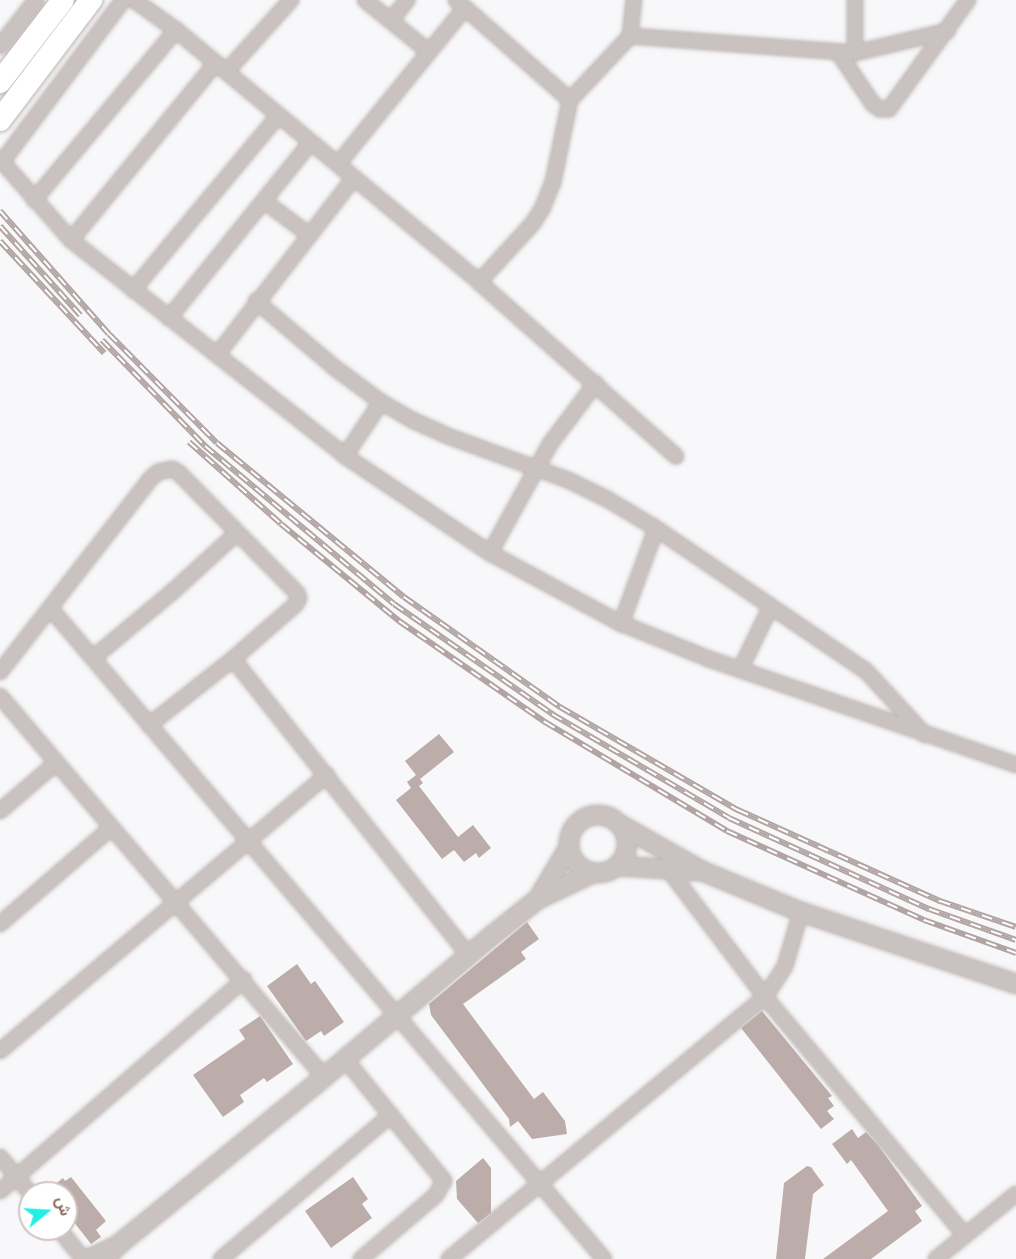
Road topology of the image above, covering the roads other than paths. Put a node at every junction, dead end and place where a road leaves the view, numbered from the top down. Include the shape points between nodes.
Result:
1 (36, 0) edge
2 (63, 0) edge
3 (91, 0) edge
4 (123, 0) edge
5 (134, 0) edge
6 (291, 0) edge
7 (365, 0) edge
8 (407, 0) edge
9 (634, 0) edge
10 (855, 0) edge
11 (968, 0) edge
12 (461, 4) edge
13 (392, 20) junction
14 (176, 30) junction
15 (948, 30) junction
16 (630, 36) junction
17 (0, 46) edge
18 (428, 51) junction
19 (838, 52) junction
20 (855, 52) junction
21 (221, 67) junction
22 (0, 82) edge
23 (570, 100) junction
24 (278, 116) junction
25 (0, 120) edge
26 (311, 142) junction
27 (1, 160) edge
28 (338, 164) junction
29 (354, 178) junction
30 (34, 200) junction
31 (264, 201) junction
32 (308, 234) junction
33 (71, 240) junction
34 (479, 282) junction
35 (133, 290) junction
36 (256, 301) junction
37 (169, 318) junction
38 (216, 355) junction
39 (596, 383) junction
40 (381, 402) junction
41 (345, 456) junction
42 (676, 456) dead end
43 (536, 466) junction
44 (656, 529) junction
45 (237, 534) junction
46 (490, 553) junction
47 (770, 608) junction
48 (51, 609) junction
49 (621, 624) junction
50 (93, 658) junction
51 (233, 659) junction
52 (740, 670) junction
53 (0, 672) edge
54 (0, 696) edge
55 (149, 725) junction
56 (925, 736) junction
57 (56, 763) junction
58 (1016, 765) edge
59 (327, 775) junction
60 (0, 812) edge
61 (619, 824) junction
62 (111, 828) junction
63 (250, 842) junction
64 (569, 847) junction
65 (618, 866) junction
66 (668, 869) junction
67 (702, 871) junction
68 (593, 873) junction
69 (538, 899) junction
70 (177, 903) junction
71 (801, 912) junction
72 (0, 924) edge
73 (468, 954) junction
74 (244, 980) junction
75 (1016, 984) edge
76 (765, 997) junction
77 (398, 1015) junction
78 (0, 1051) edge
79 (345, 1059) junction
80 (324, 1077) junction
81 (391, 1115) junction
82 (0, 1156) edge
83 (17, 1177) junction
84 (20, 1181) edge
85 (538, 1182) junction
86 (0, 1191) edge
87 (1016, 1194) edge
88 (965, 1235) junction
89 (69, 1241) edge
90 (111, 1252) edge
91 (83, 1259) edge
92 (89, 1259) edge
93 (221, 1259) edge
94 (361, 1259) edge
95 (449, 1259) edge
96 (604, 1259) edge
97 (936, 1259) edge

1 - 17 street
2 - 22 main road
3 - 25 main road
4 - 27 street
5 - 14 street
6 - 21 street
7 - 13 street
8 - 13 street
9 - 16 street
10 - 20 street
11 - 15 street
12 - 18 street
12 - 23 street
13 - 18 street
14 - 21 street
14 - 30 street
15 - 19 street via 893,105 885,110 873,104
15 - 20 street
16 - 19 street
16 - 23 street
18 - 28 street
19 - 20 street
21 - 24 street
21 - 33 street
23 - 34 street via 553,182 542,209
24 - 26 street
24 - 35 street
26 - 28 street
26 - 31 street
27 - 30 street
28 - 29 street
29 - 32 street
29 - 34 street
30 - 33 street
31 - 32 street
31 - 37 street
32 - 36 street
33 - 35 street
34 - 39 street
35 - 37 street
36 - 38 street
36 - 40 street
37 - 38 street
38 - 41 street
39 - 42 street
39 - 43 street
40 - 41 street
40 - 43 street via 445,435
41 - 46 street
43 - 44 street via 607,499
43 - 46 street
44 - 47 street
44 - 49 street
45 - 48 street via 178,472 165,469 150,479
45 - 50 street
45 - 51 street via 299,598
46 - 49 street
47 - 52 street
47 - 56 street via 866,671
48 - 50 street
48 - 53 street
49 - 52 street
50 - 55 street
51 - 55 street
51 - 59 street
52 - 56 street
54 - 57 street
55 - 63 street
56 - 58 street
57 - 60 street
57 - 62 street
59 - 63 street
59 - 73 street
61 - 64 street via 605,816 586,818 572,831
61 - 65 street via 625,832 627,848
61 - 67 street
62 - 70 street
62 - 72 street
63 - 70 street
63 - 77 street
64 - 68 street via 576,864
64 - 69 street
65 - 66 street
65 - 68 street via 608,872
66 - 67 street
66 - 76 street
67 - 71 street
68 - 69 street
69 - 73 street
70 - 74 street
70 - 78 street
71 - 75 street
71 - 76 street via 785,966
73 - 77 street
74 - 80 street
74 - 83 street
76 - 85 street
76 - 88 street
77 - 79 street
77 - 85 street
79 - 80 street
79 - 81 street
80 - 90 street
81 - 93 street
81 - 94 street via 441,1176 443,1186
82 - 83 street
83 - 84 street
83 - 86 street
85 - 95 street
85 - 96 street
87 - 88 street
88 - 97 street
89 - 91 street
90 - 92 street

